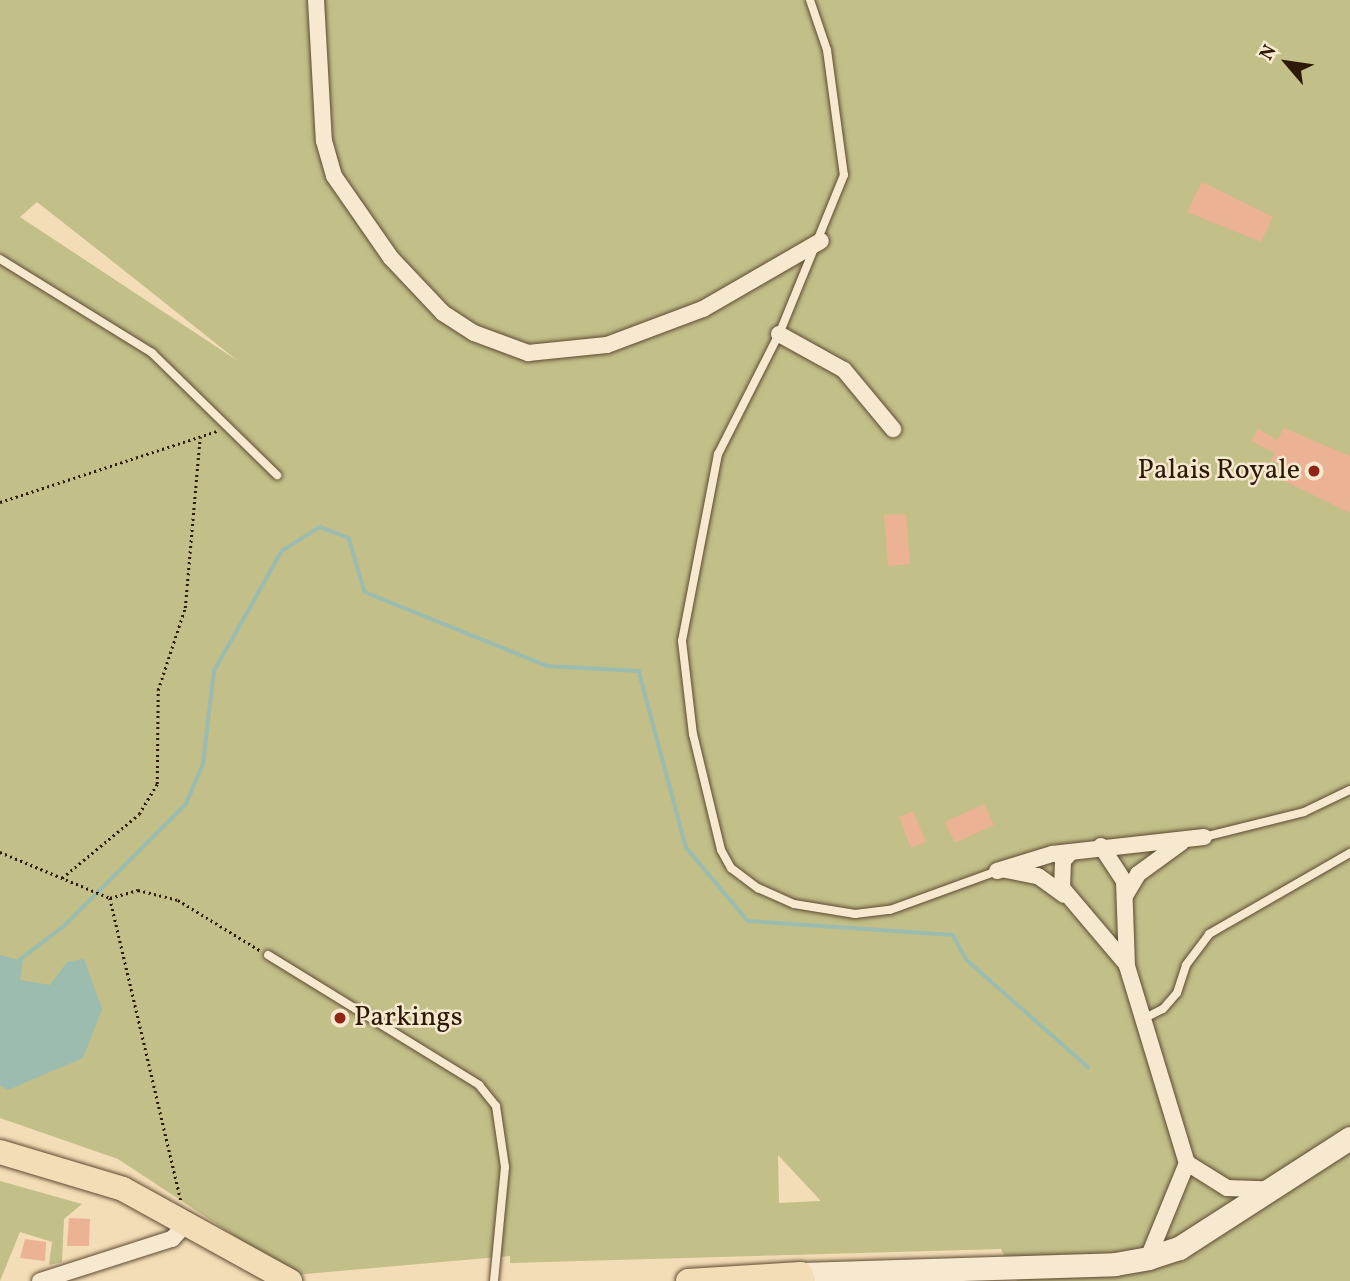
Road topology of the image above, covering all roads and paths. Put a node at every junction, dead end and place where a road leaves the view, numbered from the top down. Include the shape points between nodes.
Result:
1 (316, 0) edge
2 (810, 0) edge
3 (821, 241) junction
4 (0, 259) edge
5 (779, 334) junction
6 (231, 427) junction
7 (893, 429) dead end
8 (200, 437) junction
9 (277, 475) dead end
10 (0, 502) edge
11 (1350, 790) edge
12 (1204, 837) junction
13 (1101, 846) junction
14 (0, 852) edge
15 (1071, 852) junction
16 (1350, 853) edge
17 (997, 871) junction
18 (62, 878) junction
19 (1125, 897) junction
20 (110, 898) junction
21 (1070, 900) junction
22 (268, 956) joint
23 (1127, 966) junction
24 (1143, 1019) junction
25 (1350, 1138) edge
26 (0, 1152) edge
27 (1187, 1163) junction
28 (1263, 1189) junction
29 (187, 1224) junction
30 (1148, 1258) junction
31 (866, 1276) edge
32 (802, 1277) edge
33 (40, 1281) edge
34 (290, 1281) edge
35 (494, 1281) edge
36 (688, 1281) edge

1 - 3 street via 324,141 334,176 391,258 443,313 474,332 528,353 607,345 703,310
2 - 3 lane via 823,30 844,143 840,195
3 - 5 lane
4 - 6 lane via 152,353
5 - 7 street via 844,370
5 - 17 lane via 718,454 682,642 693,734 721,850 731,868 758,888 831,914 890,910
6 - 8 path
6 - 9 lane
8 - 10 path
8 - 18 path via 185,608 158,690 157,784 138,814
11 - 12 lane via 1304,812
12 - 13 street
12 - 19 street via 1166,849
13 - 15 street
13 - 19 street via 1117,863
14 - 18 path
15 - 17 street
15 - 21 street via 1060,875
16 - 24 lane via 1209,934 1185,965 1177,993 1163,1009
17 - 21 street via 1038,876
18 - 20 path
19 - 23 street
20 - 22 path via 138,890 178,900
20 - 29 path
21 - 23 street
22 - 35 lane via 479,1085 496,1106 505,1167
23 - 24 street
24 - 27 street
25 - 28 main road
26 - 29 main road via 123,1189
27 - 28 street via 1227,1188
27 - 30 street
28 - 30 main road via 1186,1243
29 - 33 street via 172,1239
29 - 34 main road
30 - 31 main road via 1115,1264
31 - 32 main road
32 - 36 main road

